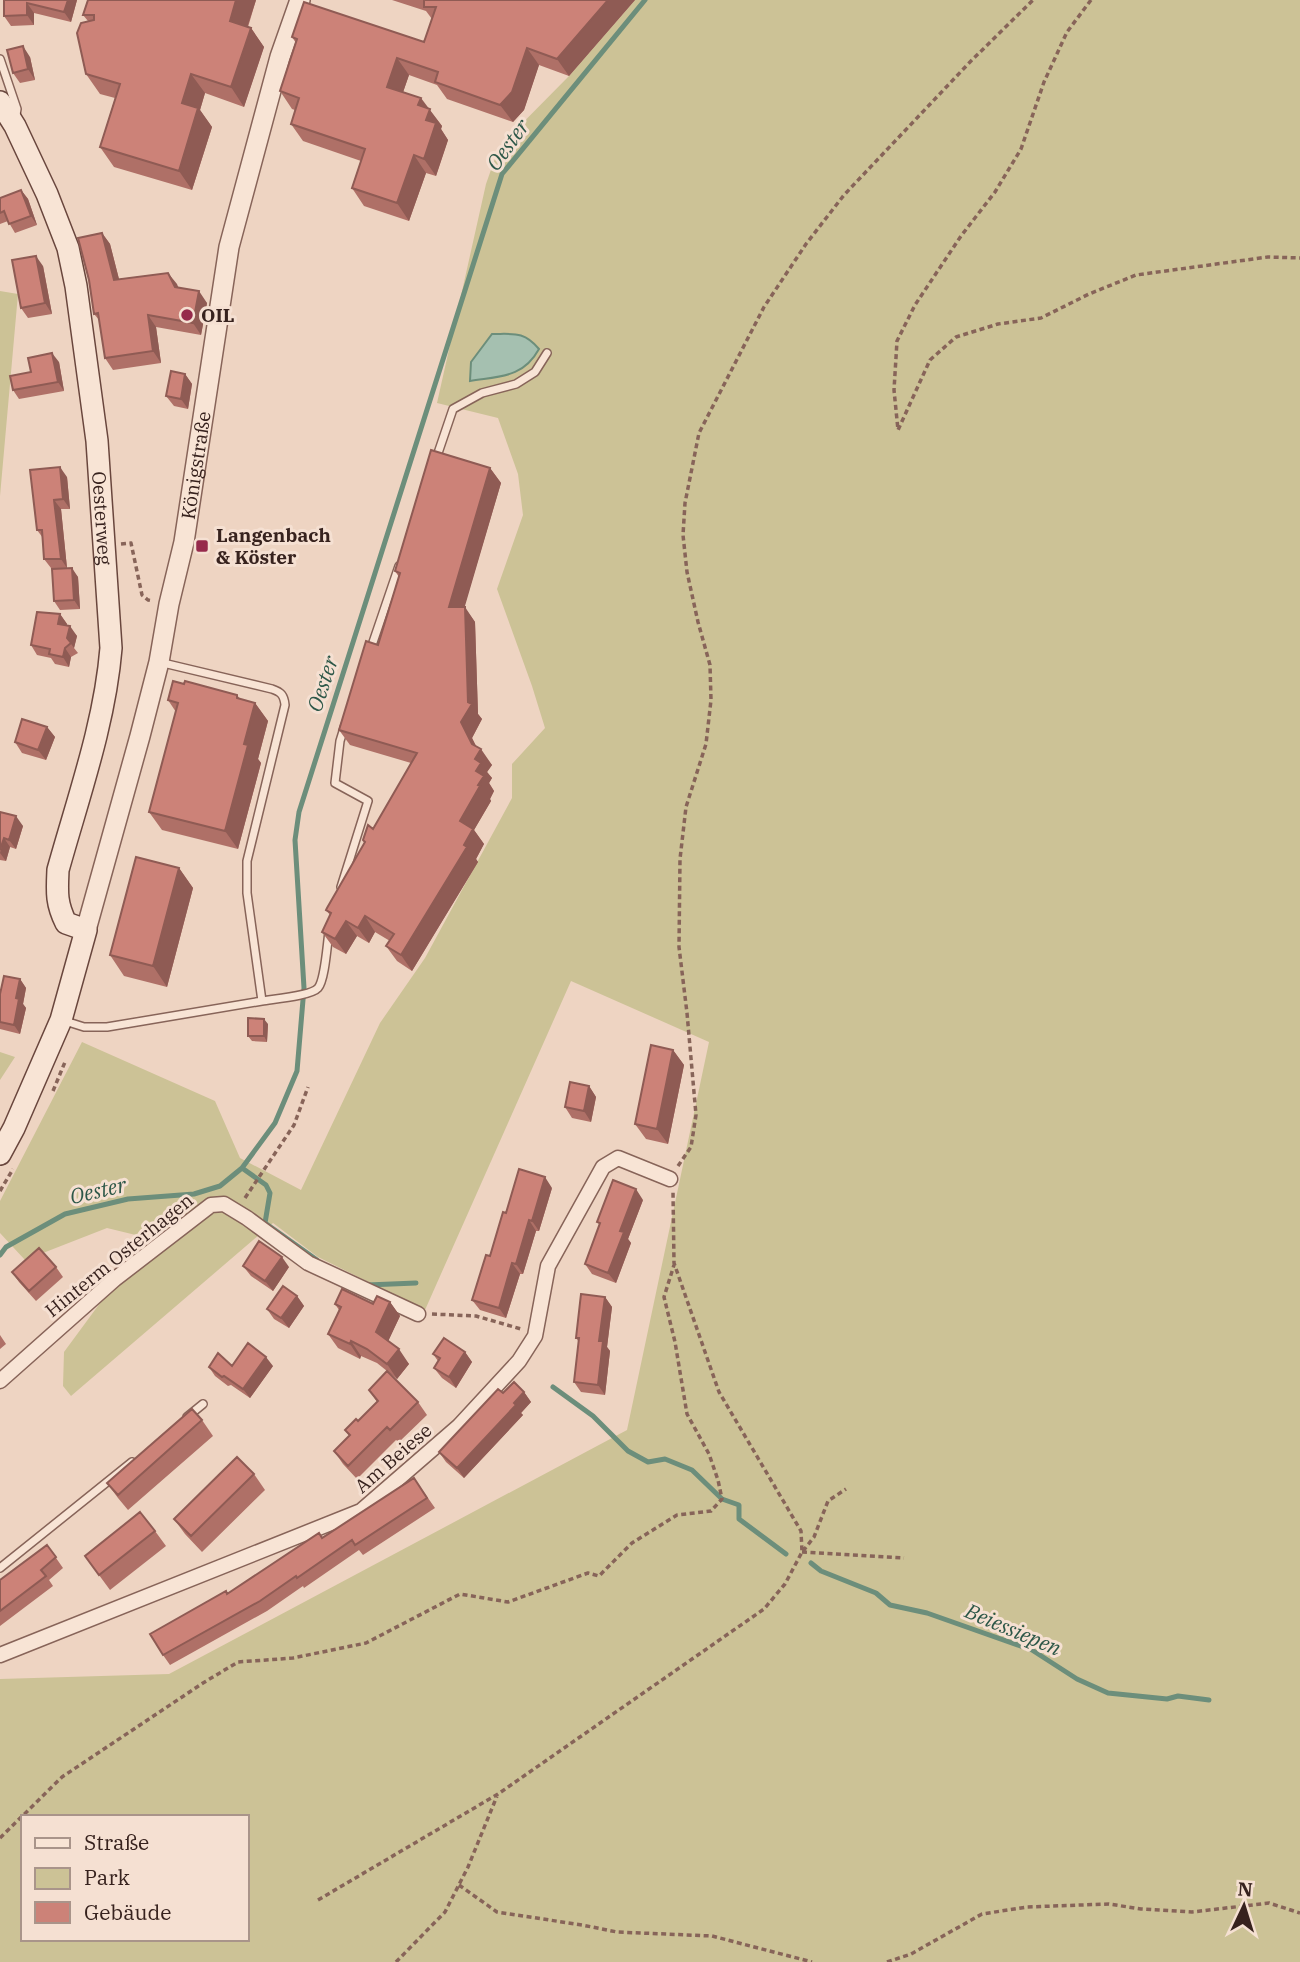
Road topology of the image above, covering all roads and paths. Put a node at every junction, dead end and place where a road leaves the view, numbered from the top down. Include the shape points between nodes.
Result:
1 (300, 0) edge
2 (1033, 0) edge
3 (1091, 0) edge
4 (0, 59) edge
5 (0, 102) edge
6 (15, 126) junction
7 (1300, 258) edge
8 (547, 353) dead end
9 (431, 472) edge
10 (131, 543) dead end
11 (401, 562) edge
12 (169, 604) junction
13 (159, 662) junction
14 (366, 664) edge
15 (348, 715) edge
16 (337, 900) edge
17 (331, 926) edge
18 (86, 930) junction
19 (262, 1001) junction
20 (61, 1020) junction
21 (308, 1087) dead end
22 (0, 1154) edge
23 (670, 1179) junction
24 (254, 1185) dead end
25 (674, 1263) junction
26 (418, 1314) joint
27 (535, 1336) junction
28 (0, 1381) edge
29 (203, 1404) dead end
30 (182, 1422) edge
31 (139, 1456) edge
32 (846, 1489) dead end
33 (802, 1552) junction
34 (904, 1558) dead end
35 (0, 1568) edge
36 (0, 1655) edge
37 (498, 1794) junction
38 (23, 1815) edge
39 (21, 1817) edge
40 (0, 1838) edge
41 (459, 1885) junction
42 (318, 1900) dead end
43 (1300, 1913) edge
44 (396, 1962) edge
45 (812, 1962) edge
46 (887, 1962) edge

1 - 12 street, Königstraße via 229,247 184,542
2 - 23 path via 844,195 806,244 764,307 699,433 683,535 687,572 710,665 711,700 706,744 686,807 679,947 696,1115 691,1147
3 - 7 path via 1067,32 1021,149 915,305 897,341 894,390 898,430 930,360 956,337 998,324 1041,318 1136,275 1268,257
4 - 6 lane via 16,109
5 - 6 main road, Oesterweg
6 - 18 main road, Oesterweg via 68,248 97,441 110,658 99,725 58,870 57,895 66,923
8 - 9 lane via 535,372 516,384 482,393 453,409
10 - 12 path via 142,595
11 - 14 lane
12 - 13 street, Königstraße
13 - 18 street, Königstraße
13 - 19 lane via 272,689 284,697 247,861
15 - 16 lane via 335,783 368,801
17 - 19 lane via 320,985 313,991
18 - 20 main road
19 - 20 lane via 107,1027
20 - 22 main road
21 - 24 path via 294,1125
23 - 25 path
23 - 27 street, Am Beiese via 618,1158 603,1167 548,1266
25 - 33 path via 719,1392 800,1531
25 - 38 path via 664,1297 687,1414 718,1480 722,1499 711,1511 677,1515 632,1543 599,1576 588,1573 508,1602 460,1594 366,1643 293,1658 238,1662 62,1777
26 - 27 path via 476,1316
26 - 28 street, Hinterm Osterhagen via 309,1263 224,1204 211,1205 115,1279
27 - 36 street, Am Beiese via 519,1361 459,1426 361,1511
29 - 30 lane
31 - 35 lane
32 - 33 path via 828,1501 814,1537
33 - 34 path
33 - 37 path via 765,1609
37 - 41 path
37 - 42 path
39 - 40 path
41 - 44 path via 445,1912
41 - 45 path via 497,1912 617,1932 712,1936
43 - 46 path via 1269,1903 1192,1912 1109,1904 1027,1907 982,1914 911,1954

